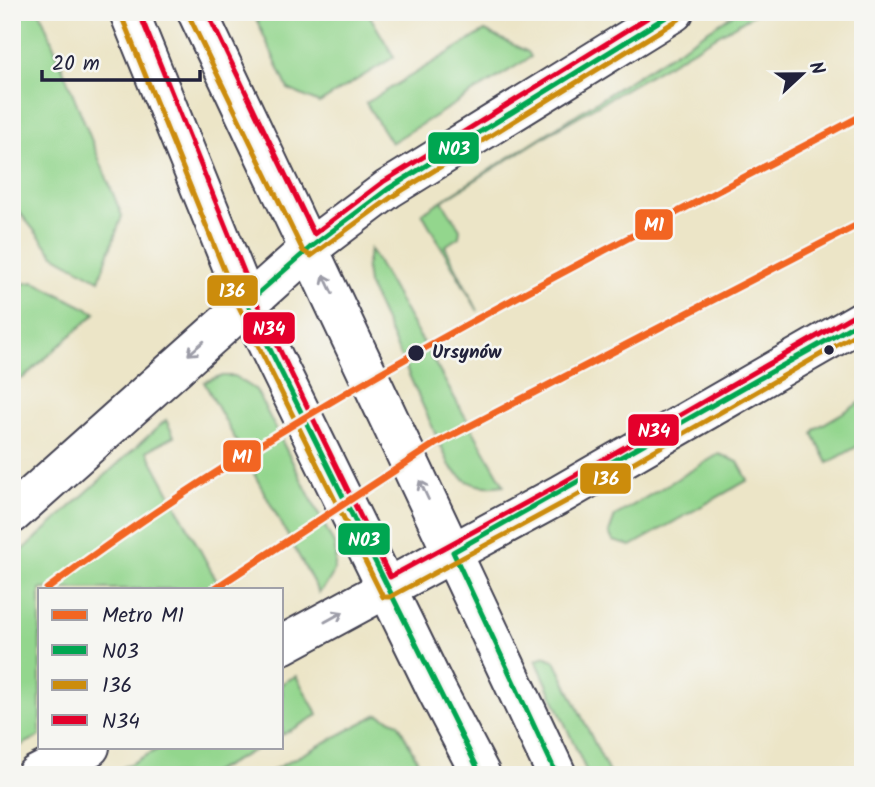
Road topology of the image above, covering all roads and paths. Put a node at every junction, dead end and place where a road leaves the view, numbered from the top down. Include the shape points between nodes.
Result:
1 (129, 12) edge
2 (197, 12) edge
3 (674, 12) edge
4 (310, 247) junction
5 (247, 303) junction
6 (863, 320) edge
7 (12, 514) edge
8 (453, 552) junction
9 (386, 589) junction
10 (284, 644) edge
11 (88, 748) edge
12 (36, 775) edge
13 (481, 775) edge
14 (557, 775) edge

1 - 5 street
2 - 4 street
3 - 4 street via 388,189
4 - 5 street
8 -> 4 street
5 -> 7 street
5 - 9 street
6 - 8 street
8 - 9 street
8 - 14 street
10 -> 9 street
9 - 13 street
11 - 12 street

